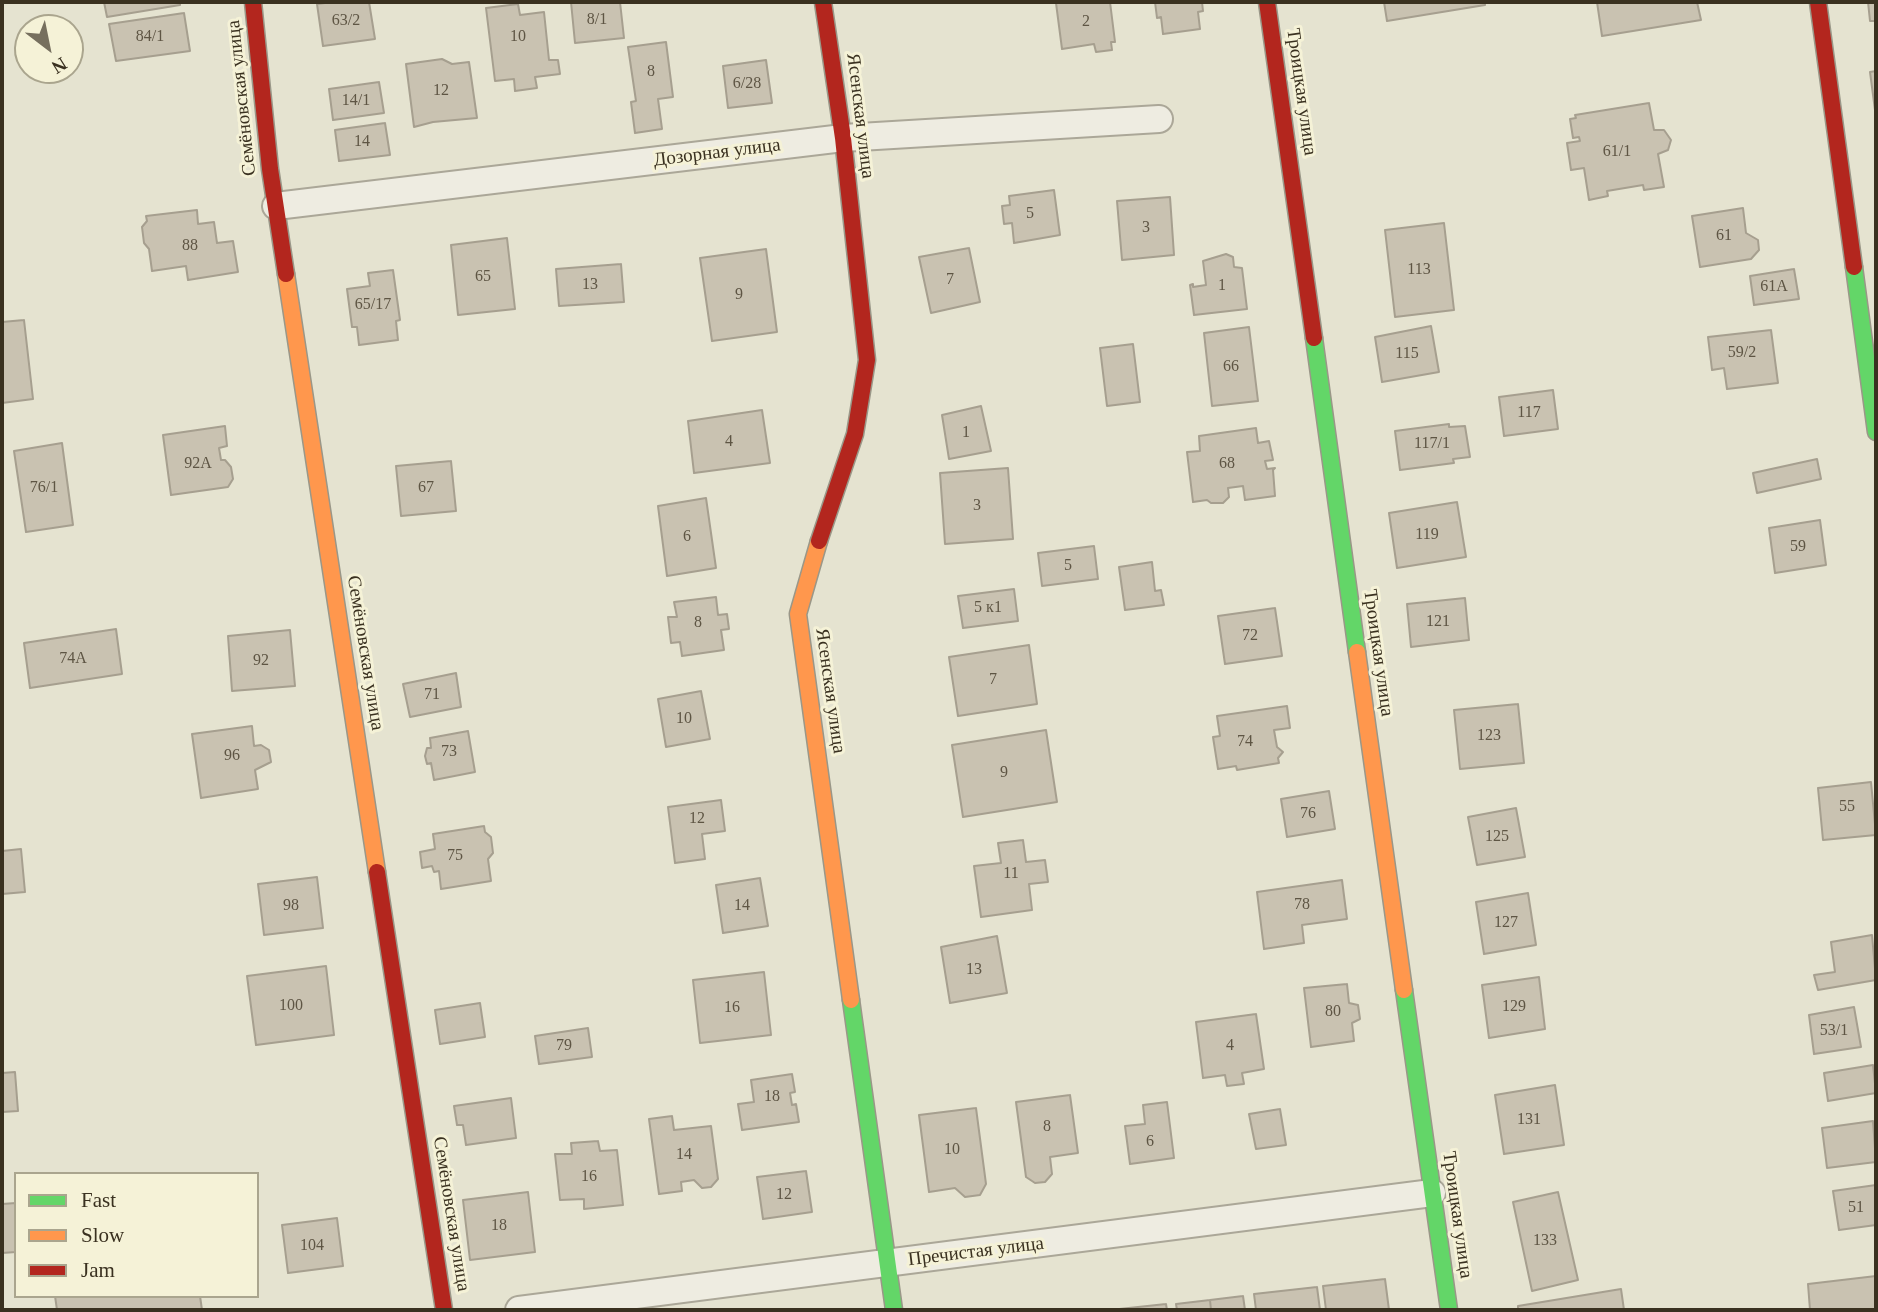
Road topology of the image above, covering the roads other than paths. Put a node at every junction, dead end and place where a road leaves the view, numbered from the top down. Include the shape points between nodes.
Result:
1 (253, 2) edge
2 (824, 2) edge
3 (1267, 2) edge
4 (1818, 2) edge
5 (1159, 119) dead end
6 (843, 138) junction
7 (276, 206) junction
8 (1876, 432) edge
9 (1432, 1193) junction
10 (889, 1264) junction
11 (444, 1310) edge
12 (519, 1310) edge
13 (894, 1310) edge
14 (1449, 1310) edge

1 - 7 street, Семёновская улица
2 - 6 street, Ясенская улица
3 - 9 street, Троицкая улица
4 - 8 street
5 - 6 street, Дозорная улица
6 - 7 street, Дозорная улица
6 - 10 street, Ясенская улица via 867,360 855,434 798,614
7 - 11 street, Семёновская улица
9 - 10 street, Пречистая улица
9 - 14 street, Троицкая улица
10 - 12 street, Пречистая улица
10 - 13 street, Ясенская улица

